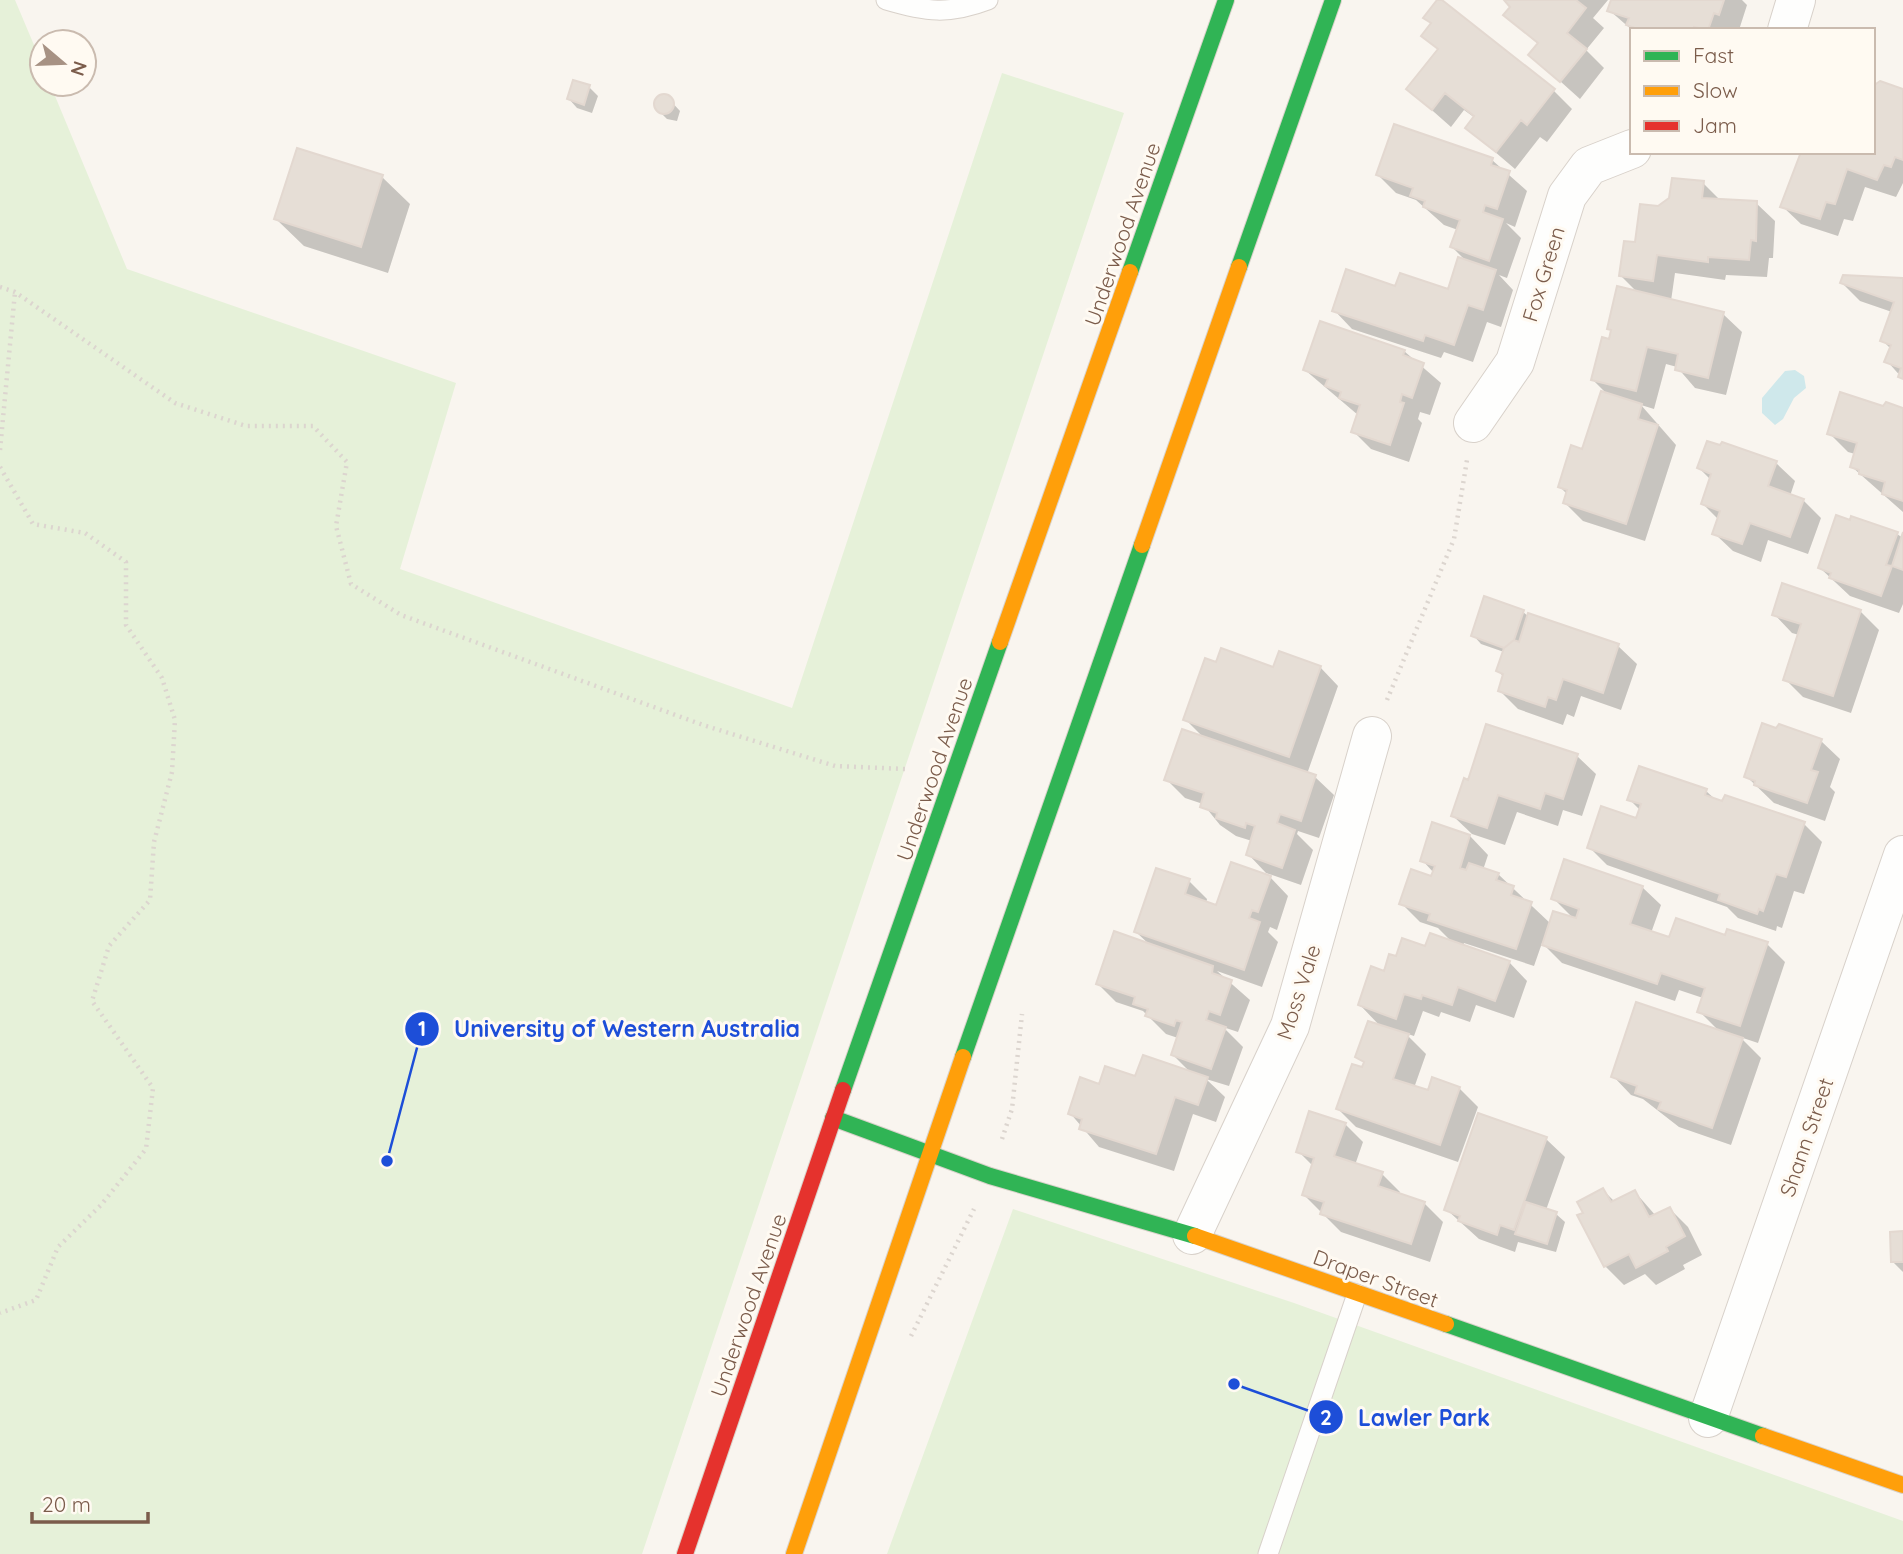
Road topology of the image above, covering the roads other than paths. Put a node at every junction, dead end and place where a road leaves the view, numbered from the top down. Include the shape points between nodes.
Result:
1 (886, 0) edge
2 (988, 0) edge
3 (1226, 0) edge
4 (1333, 0) edge
5 (1796, 0) edge
6 (1788, 28) edge
7 (1630, 150) edge
8 (1474, 423) road end
9 (1372, 736) road end
10 (1903, 855) edge
11 (833, 1118) junction
12 (929, 1154) junction
13 (1192, 1236) junction
14 (1357, 1294) junction
15 (1708, 1418) junction
16 (1903, 1485) edge
17 (685, 1554) edge
18 (794, 1554) edge
19 (1268, 1554) edge

1 - 2 lane via 939,12
3 - 11 main road, Underwood Avenue
4 - 12 main road
5 - 6 street
7 - 8 street, Fox Green via 1589,166 1567,196 1516,362
9 - 13 street, Moss Vale via 1290,1026
10 - 15 street, Shann Street
11 - 12 main road, Draper Street
11 - 17 main road, Underwood Avenue
12 - 13 main road, Draper Street
12 - 18 main road
13 - 14 main road, Draper Street
14 - 15 main road, Draper Street
14 - 19 lane
15 - 16 main road, Draper Street

